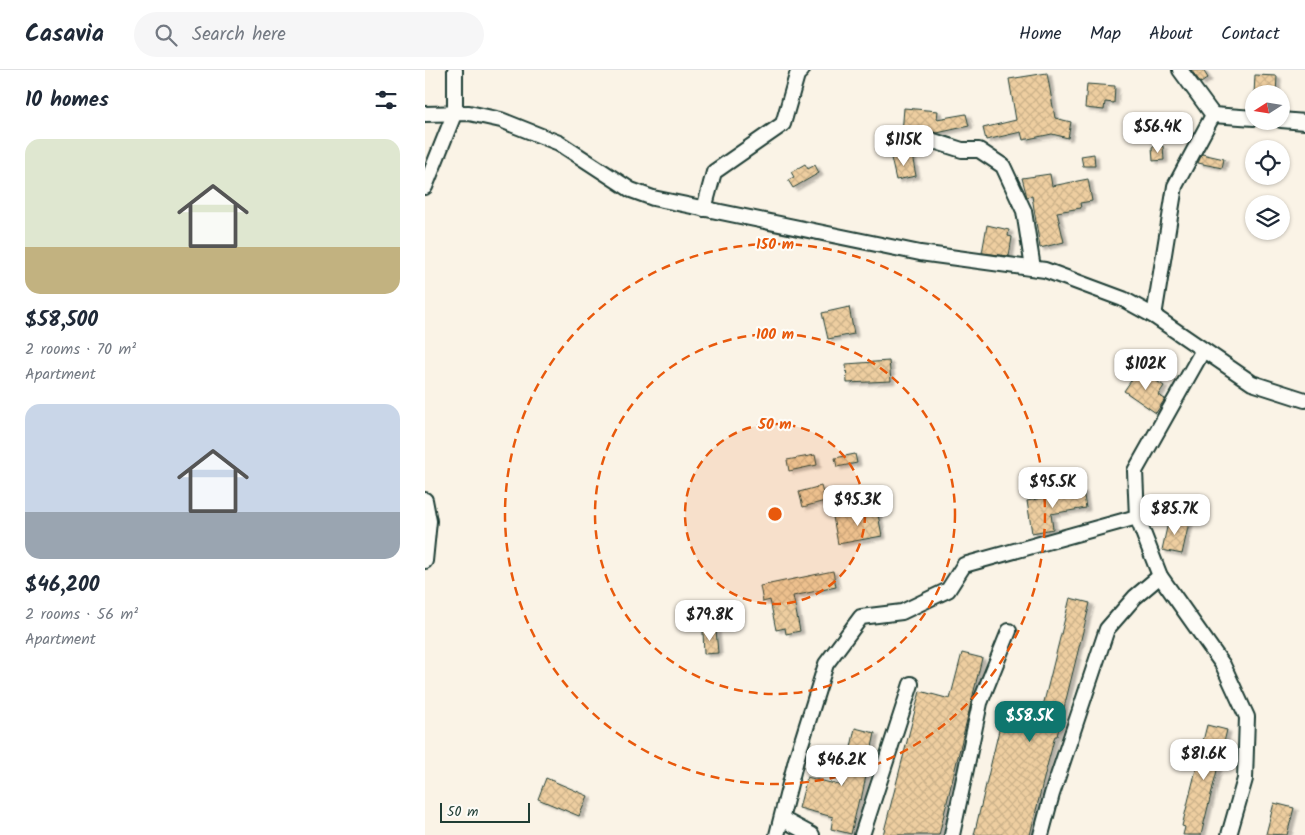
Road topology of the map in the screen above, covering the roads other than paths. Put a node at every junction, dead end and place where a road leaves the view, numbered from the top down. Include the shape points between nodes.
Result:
1 (455, 70) edge
2 (802, 70) edge
3 (1180, 70) edge
4 (455, 112) junction
5 (425, 114) edge
6 (1213, 115) junction
7 (1245, 117) edge
8 (1290, 121) edge
9 (1305, 122) edge
10 (921, 137) dead end
11 (425, 186) edge
12 (704, 209) junction
13 (1033, 268) junction
14 (1155, 316) junction
15 (1203, 350) junction
16 (1305, 400) edge
17 (425, 500) edge
18 (1137, 517) junction
19 (425, 561) edge
20 (1160, 576) junction
21 (1009, 630) dead end
22 (911, 684) dead end
23 (782, 819) junction
24 (777, 835) edge
25 (812, 835) edge
26 (862, 835) edge
27 (952, 835) edge
28 (1041, 835) edge
29 (1229, 835) edge

1 - 4 street
2 - 12 street via 797,75 783,124 714,172
3 - 6 street
4 - 5 street
4 - 11 street
4 - 12 street via 501,120 529,130 578,154 631,190
6 - 7 street
6 - 14 street via 1175,186
8 - 9 street
10 - 13 street via 962,150 979,150 1003,166 1024,211
12 - 13 street via 920,253
13 - 14 street via 1098,288
14 - 15 street
15 - 16 street via 1252,383
15 - 18 street via 1135,471
17 - 19 street via 429,522
18 - 20 street
18 - 23 street via 964,565 948,590 902,612 861,617 825,664
20 - 28 street via 1135,597 1107,629
20 - 29 street via 1223,665 1247,717 1245,779
21 - 27 street via 980,703
22 - 26 street
23 - 24 street
23 - 25 street

